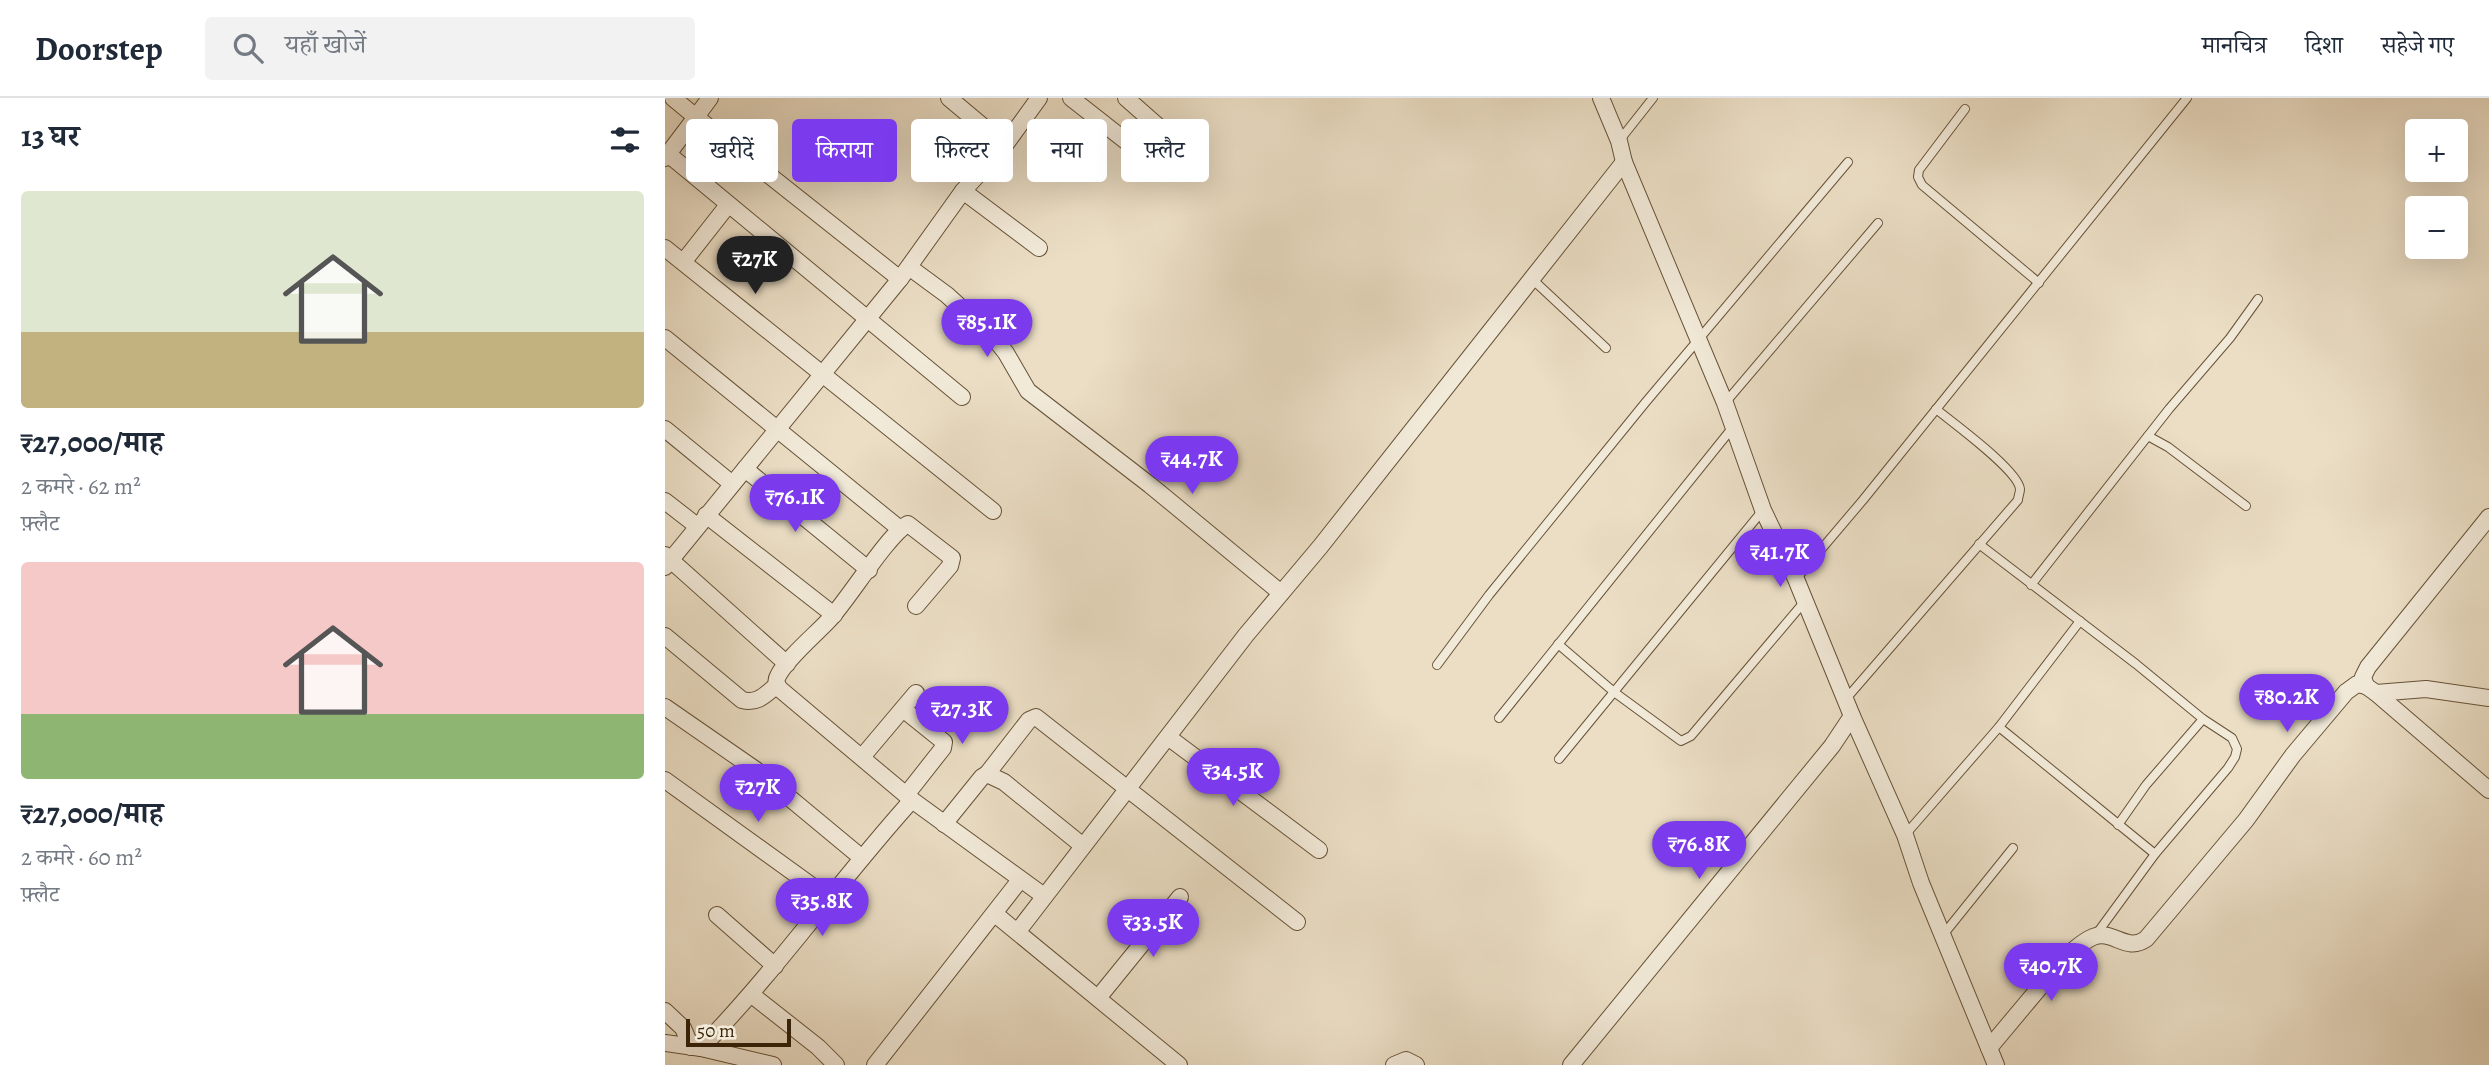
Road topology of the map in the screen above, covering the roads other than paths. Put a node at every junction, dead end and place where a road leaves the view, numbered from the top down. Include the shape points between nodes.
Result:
1 (673, 98) edge
2 (710, 98) edge
3 (950, 98) edge
4 (1039, 98) edge
5 (1071, 98) edge
6 (1601, 98) edge
7 (1653, 98) edge
8 (2187, 98) edge
9 (1138, 104) edge
10 (1965, 109) dead end
11 (696, 117) junction
12 (975, 119) edge
13 (1152, 119) edge
14 (1013, 134) edge
15 (1121, 135) edge
16 (1619, 141) junction
17 (667, 156) edge
18 (1624, 162) junction
19 (1848, 162) dead end
20 (971, 182) edge
21 (963, 191) junction
22 (728, 205) junction
23 (1878, 223) dead end
24 (665, 248) edge
25 (1039, 248) dead end
26 (684, 261) junction
27 (904, 273) junction
28 (1531, 278) junction
29 (2039, 283) junction
30 (2258, 299) dead end
31 (866, 320) junction
32 (665, 338) edge
33 (1698, 341) junction
34 (1607, 348) dead end
35 (821, 375) junction
36 (962, 397) dead end
37 (1725, 403) junction
38 (1936, 409) junction
39 (1733, 427) junction
40 (665, 429) edge
41 (778, 430) junction
42 (2148, 436) junction
43 (745, 469) junction
44 (731, 483) junction
45 (665, 500) edge
46 (2246, 506) dead end
47 (1763, 510) junction
48 (993, 511) dead end
49 (2489, 517) edge
50 (702, 521) junction
51 (900, 529) junction
52 (1979, 544) junction
53 (667, 561) edge
54 (869, 570) junction
55 (1796, 579) junction
56 (2031, 585) junction
57 (1281, 593) junction
58 (1805, 601) junction
59 (916, 606) dead end
60 (834, 615) junction
61 (2080, 621) junction
62 (665, 636) edge
63 (1558, 644) junction
64 (787, 664) junction
65 (1437, 665) dead end
66 (777, 685) junction
67 (2371, 689) junction
68 (1614, 692) junction
69 (916, 693) dead end
70 (2489, 698) edge
71 (1845, 700) junction
72 (665, 707) edge
73 (903, 709) junction
74 (1852, 716) junction
75 (1499, 718) dead end
76 (2203, 719) junction
77 (1999, 727) junction
78 (1168, 737) junction
79 (862, 757) junction
80 (1559, 759) dead end
81 (987, 774) junction
82 (665, 780) edge
83 (1128, 789) junction
84 (2489, 790) edge
85 (909, 798) junction
86 (944, 824) junction
87 (2118, 825) junction
88 (1905, 835) junction
89 (1083, 846) junction
90 (2013, 848) dead end
91 (1319, 850) dead end
92 (2155, 855) junction
93 (862, 858) junction
94 (1020, 880) junction
95 (1044, 896) junction
96 (1180, 897) dead end
97 (830, 899) junction
98 (995, 914) junction
99 (717, 915) dead end
100 (1297, 922) dead end
101 (1017, 931) junction
102 (1943, 935) junction
103 (2095, 936) junction
104 (775, 966) junction
105 (752, 995) junction
106 (1098, 998) junction
107 (665, 1011) edge
108 (665, 1043) edge
109 (696, 1048) junction
110 (1989, 1048) junction
111 (773, 1065) edge
112 (836, 1065) edge
113 (876, 1065) edge
114 (1179, 1065) edge
115 (1394, 1065) edge
116 (1416, 1065) edge
117 (1571, 1065) edge
118 (1996, 1065) edge

1 - 11 street
2 - 11 street
3 - 12 street
4 - 14 street
5 - 15 street
6 - 16 street
7 - 16 lane
8 - 29 lane
9 - 13 street
10 - 29 lane via 1918,177
11 - 17 street
11 - 27 street
16 - 18 street
17 - 22 street
18 - 28 street
18 - 33 street
19 - 33 lane
20 - 21 street
21 - 25 street
21 - 27 street
22 - 26 street
22 - 31 street
23 - 37 lane
24 - 26 street
26 - 35 street
27 - 31 street
27 - 57 street via 947,295 995,339 1028,391
28 - 34 lane
28 - 57 street
29 - 38 lane
30 - 42 lane
31 - 35 street
31 - 36 street
32 - 41 street
33 - 37 street
33 - 65 lane
35 - 41 street
35 - 48 street
37 - 39 street
38 - 52 lane via 2000,462 2020,488 2018,500
38 - 55 lane
39 - 47 street
39 - 63 lane
40 - 44 street
41 - 43 street
41 - 51 street
42 - 46 lane
42 - 56 lane
43 - 44 street
43 - 54 street
44 - 50 street
45 - 50 street
47 - 55 street
47 - 68 lane
49 - 67 street via 2368,667 2364,677
50 - 53 street
50 - 60 street
51 - 54 street
51 - 59 street via 908,524 952,558
52 - 56 lane
52 - 71 lane
53 - 64 street
54 - 60 street
55 - 58 street
56 - 61 lane
57 - 78 street
58 - 68 lane via 1687,740 1675,738
58 - 71 street
60 - 64 street
61 - 76 lane
61 - 77 lane
62 - 66 street via 742,700 759,700
63 - 68 lane
63 - 75 lane
64 - 66 street
66 - 79 street
67 - 70 street via 2426,688
67 - 84 street
67 - 103 street via 2357,684 2346,692 2146,939 2129,944
68 - 80 lane
69 - 73 street
71 - 74 street
72 - 93 street via 756,770
73 - 79 street
73 - 85 street via 944,742
74 - 88 street
74 - 117 street
76 - 87 lane
76 - 92 lane via 2232,738 2235,757
77 - 87 lane
77 - 88 lane
78 - 83 street
78 - 91 street
79 - 85 street
81 - 83 street via 1034,716
81 - 86 street
81 - 89 street via 1004,782
82 - 97 street
83 - 89 street
83 - 100 street
85 - 86 street
85 - 93 street
86 - 94 street
87 - 92 lane
88 - 102 street
89 - 95 street
90 - 102 lane
92 - 103 lane
93 - 97 street
94 - 95 street
94 - 98 street
95 - 101 street
96 - 106 street
97 - 104 street
98 - 101 street
98 - 113 street
99 - 104 street
101 - 106 street
102 - 110 street
103 - 110 street via 2066,957
104 - 105 street
105 - 109 street
105 - 112 street
106 - 114 street
107 - 109 street
108 - 109 street
109 - 111 street
110 - 118 street
115 - 116 street via 1406,1060

